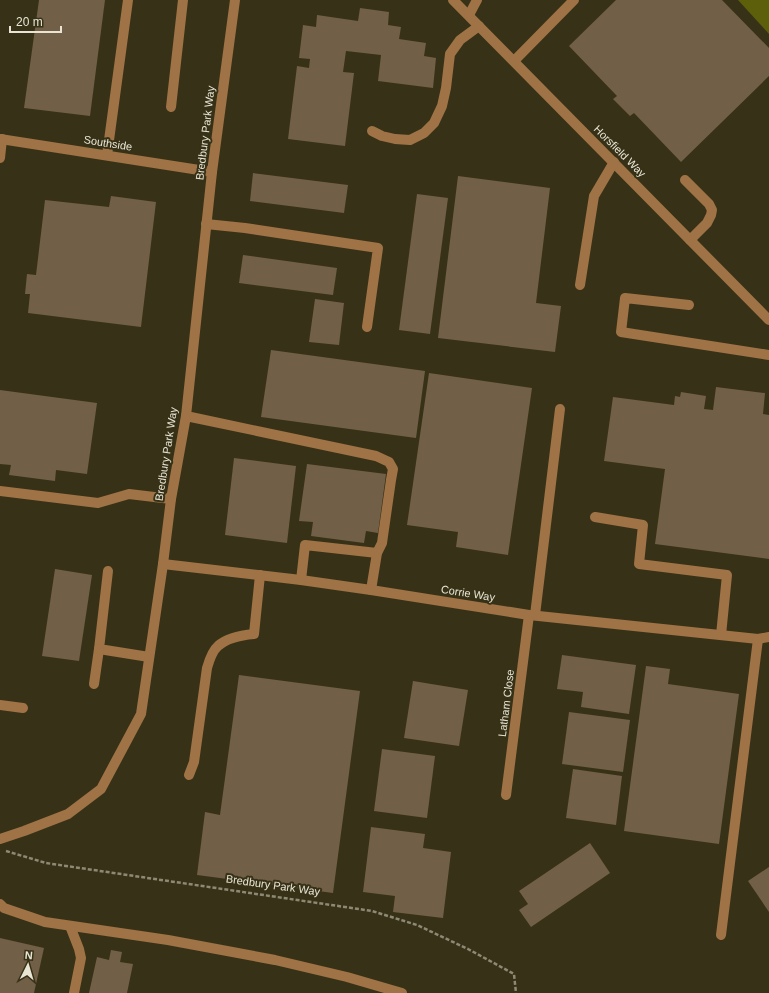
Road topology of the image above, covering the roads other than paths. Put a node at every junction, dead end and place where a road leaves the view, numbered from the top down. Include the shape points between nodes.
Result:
1 (128, 0) edge
2 (183, 0) edge
3 (234, 0) edge
4 (453, 0) edge
5 (477, 0) edge
6 (574, 0) edge
7 (469, 15) junction
8 (479, 26) junction
9 (514, 61) junction
10 (171, 107) dead end
11 (372, 131) dead end
12 (1, 139) edge
13 (107, 155) junction
14 (0, 158) edge
15 (614, 162) junction
16 (212, 172) junction
17 (685, 180) dead end
18 (206, 224) junction
19 (690, 240) junction
20 (580, 284) dead end
21 (689, 305) dead end
22 (769, 320) edge
23 (368, 328) dead end
24 (769, 354) edge
25 (560, 409) dead end
26 (186, 416) junction
27 (0, 491) edge
28 (171, 499) junction
29 (594, 517) dead end
30 (377, 553) junction
31 (163, 564) junction
32 (108, 570) dead end
33 (260, 575) junction
34 (301, 580) junction
35 (371, 590) junction
36 (532, 615) junction
37 (721, 635) junction
38 (769, 637) edge
39 (758, 639) junction
40 (99, 649) junction
41 (149, 657) junction
42 (94, 684) dead end
43 (0, 705) edge
44 (23, 708) dead end
45 (189, 776) dead end
46 (506, 795) dead end
47 (0, 839) edge
48 (0, 904) edge
49 (70, 926) junction
50 (721, 934) dead end
51 (74, 993) edge
52 (402, 993) edge

1 - 13 street
2 - 10 street
3 - 16 street, Bredbury Park Way
4 - 7 street, Horsfield Way
5 - 7 street
6 - 9 street
7 - 8 street, Horsfield Way
8 - 9 street, Horsfield Way
8 - 11 street via 460,40 450,54 442,106 434,123 424,133 410,140 395,140
9 - 15 street, Horsfield Way
12 - 13 street, Southside
12 - 14 street
13 - 16 street, Southside
15 - 19 street, Horsfield Way
15 - 20 street via 594,196
16 - 18 street, Bredbury Park Way
17 - 19 street via 712,210 707,223
18 - 23 street via 378,248
18 - 26 street, Bredbury Park Way
19 - 22 street, Horsfield Way
21 - 24 street via 625,298 621,332
25 - 36 street, Latham Close
26 - 28 street, Bredbury Park Way
26 - 30 street via 376,456 389,462 393,469 382,543
27 - 28 street via 98,503 129,494
28 - 31 street, Bredbury Park Way
29 - 37 street via 643,525 639,564 727,575
30 - 34 street via 305,545
30 - 35 street
31 - 33 street, Corrie Way
31 - 41 street, Bredbury Park Way
32 - 40 street
33 - 34 street, Corrie Way
33 - 45 street via 254,634 230,639 218,646 210,658 194,762
34 - 35 street, Corrie Way
35 - 36 street, Corrie Way
36 - 37 street, Corrie Way
36 - 46 street, Latham Close
37 - 39 street, Corrie Way
38 - 39 street, Corrie Way
39 - 50 street
40 - 41 street
40 - 42 street
41 - 47 street, Bredbury Park Way via 141,714 100,789 68,814
43 - 44 street
48 - 49 street via 4,908 45,922
49 - 51 street via 81,958
49 - 52 street via 168,940 275,960

